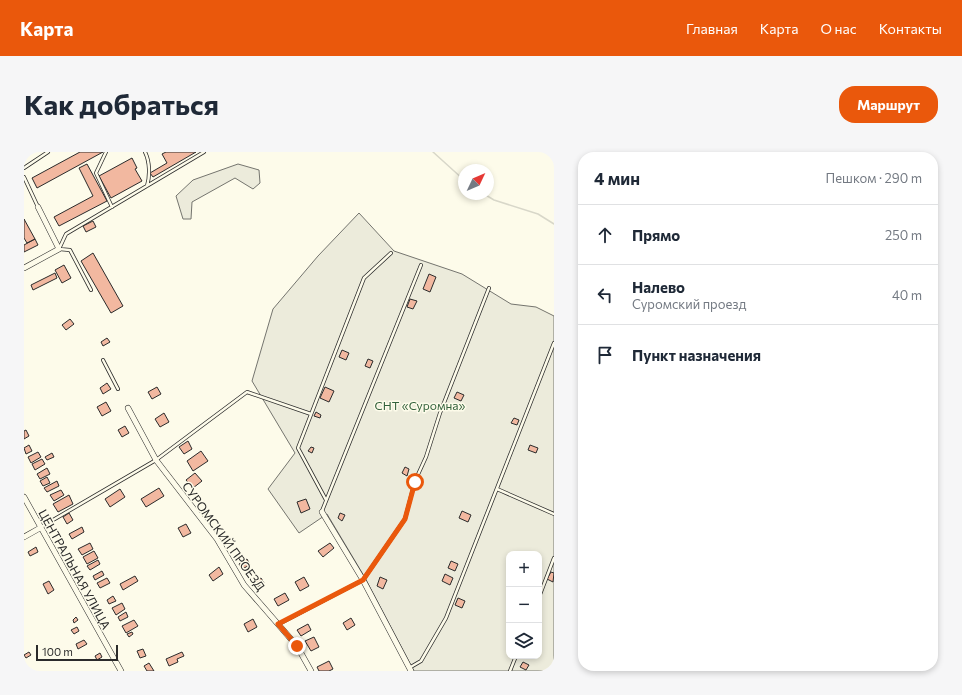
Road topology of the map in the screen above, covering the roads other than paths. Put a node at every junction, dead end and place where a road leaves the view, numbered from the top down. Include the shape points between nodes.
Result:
1 (48, 152) edge
2 (106, 152) edge
3 (145, 152) edge
4 (204, 152) edge
5 (24, 168) edge
6 (24, 177) edge
7 (146, 187) junction
8 (38, 207) joint
9 (112, 207) junction
10 (59, 249) junction
11 (391, 253) dead end
12 (421, 265) dead end
13 (24, 268) edge
14 (489, 288) dead end
15 (91, 290) dead end
16 (554, 343) edge
17 (103, 360) dead end
18 (118, 389) dead end
19 (128, 408) dead end
20 (311, 414) junction
21 (156, 460) junction
22 (497, 489) junction
23 (24, 498) edge
24 (326, 500) junction
25 (322, 512) joint
26 (554, 514) edge
27 (40, 528) junction
28 (24, 537) edge
29 (554, 558) edge
30 (363, 580) junction
31 (542, 589) edge
32 (278, 624) junction
33 (515, 659) edge
34 (410, 670) edge
35 (121, 671) edge
36 (311, 671) edge
37 (510, 671) edge

1 - 5 lane
2 - 9 lane via 96,173
3 - 7 lane via 148,158 149,180
4 - 7 lane
6 - 8 lane
7 - 9 lane
8 - 10 street
9 - 10 lane via 66,234
10 - 13 street
10 - 15 lane via 70,250
11 - 20 lane via 364,278
12 - 24 lane
14 - 30 lane via 440,413 415,482 405,519
16 - 22 lane
17 - 18 lane
19 - 21 street, СУРОМСКИЙ ПРОЕЗД
20 - 21 lane via 247,392
20 - 24 lane via 298,448
21 - 27 lane
21 - 32 street, СУРОМСКИЙ ПРОЕЗД via 217,539 244,585
22 - 26 lane
22 - 34 lane via 446,618 421,661
23 - 27 street, ЦЕНТРАЛЬНАЯ УЛИЦА
24 - 25 lane
25 - 30 street
27 - 28 street
27 - 35 street, ЦЕНТРАЛЬНАЯ УЛИЦА
29 - 31 lane
30 - 32 lane
30 - 34 street
32 - 36 street, СУРОМСКИЙ ПРОЕЗД via 297,646
33 - 37 lane

